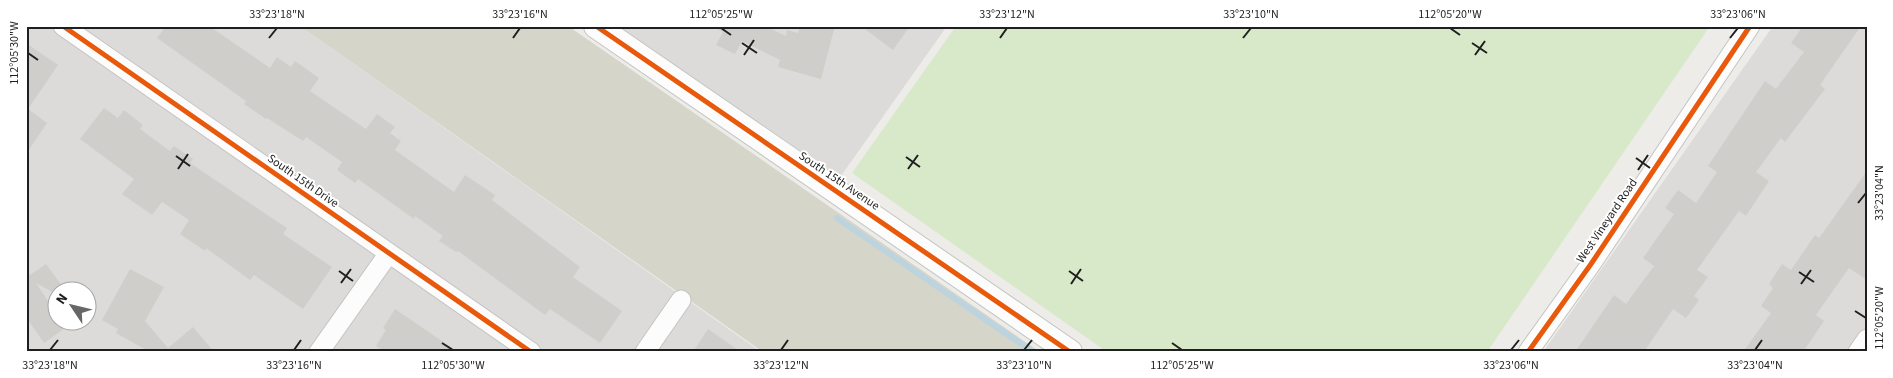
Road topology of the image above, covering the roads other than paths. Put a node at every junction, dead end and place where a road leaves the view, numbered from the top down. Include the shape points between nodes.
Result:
1 (63, 26) edge
2 (596, 26) edge
3 (1750, 26) edge
4 (389, 253) junction
5 (681, 300) dead end
6 (1867, 339) edge
7 (319, 352) edge
8 (531, 352) edge
9 (645, 352) edge
10 (1070, 352) edge
11 (1528, 352) edge
12 (1858, 352) edge

1 - 4 street, South 15th Drive
2 - 10 street, South 15th Avenue
3 - 11 street, West Vineyard Road via 1591,264
4 - 7 street
4 - 8 street, South 15th Drive
5 - 9 street
6 - 12 street

